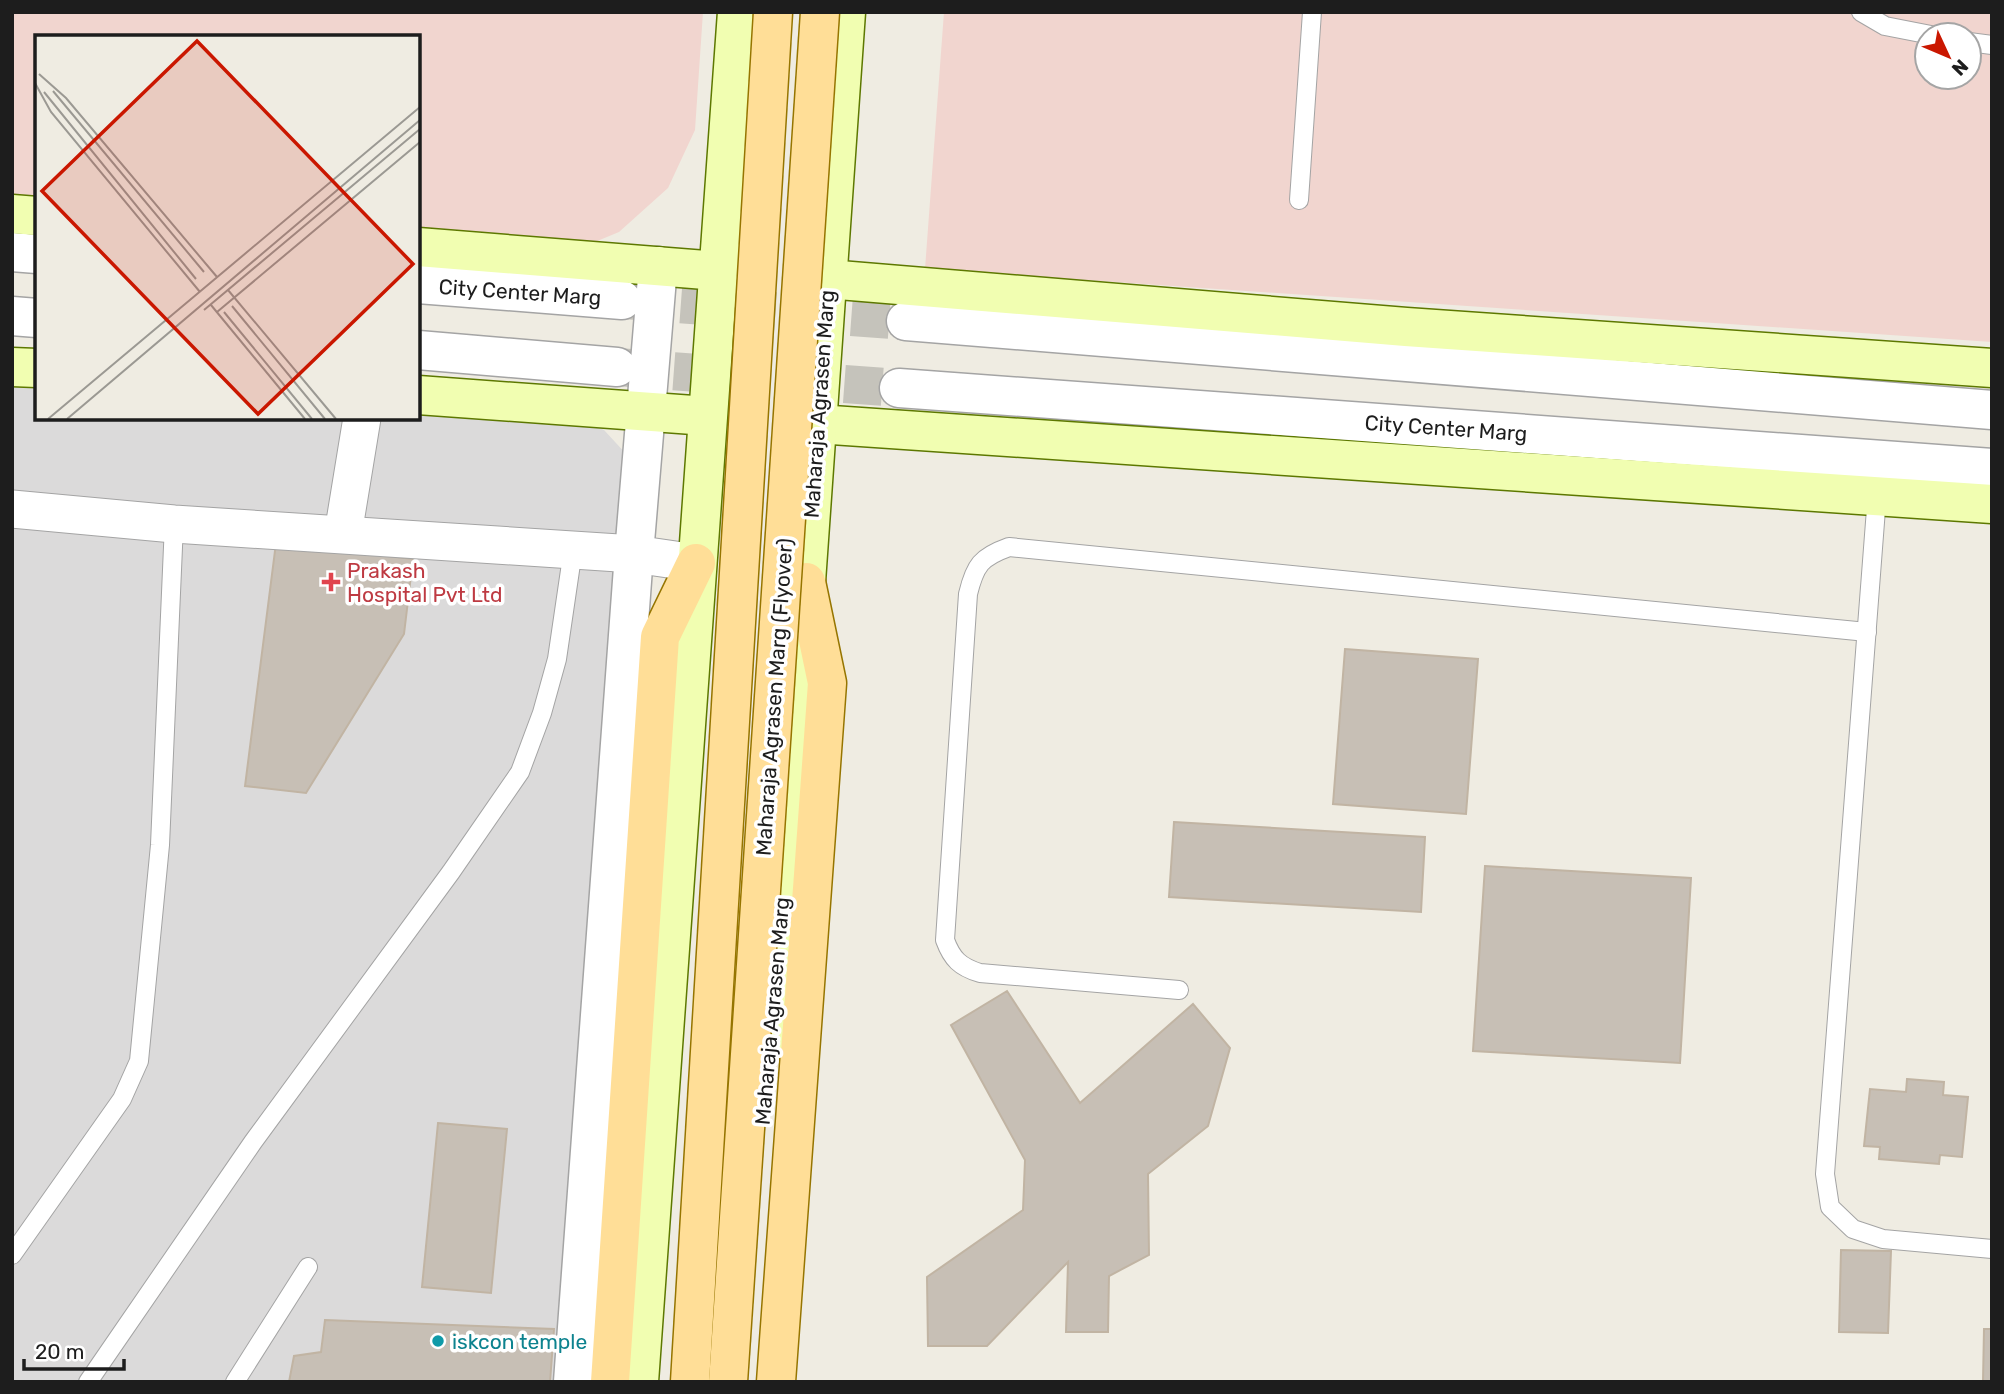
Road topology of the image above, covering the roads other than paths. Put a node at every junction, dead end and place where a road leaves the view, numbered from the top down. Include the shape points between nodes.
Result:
1 (737, 12) edge
2 (773, 12) edge
3 (820, 12) edge
4 (846, 12) edge
5 (1312, 12) edge
6 (1861, 12) edge
7 (1913, 31) edge
8 (1299, 200) dead end
9 (12, 215) edge
10 (35, 216) edge
11 (420, 247) edge
12 (12, 252) edge
13 (35, 254) edge
14 (657, 266) junction
15 (718, 271) junction
16 (827, 279) junction
17 (420, 284) edge
18 (622, 300) tunnel mouth
19 (12, 316) edge
20 (35, 318) edge
21 (906, 321) tunnel mouth
22 (420, 350) edge
23 (12, 367) edge
24 (617, 367) tunnel mouth
25 (35, 368) edge
26 (1992, 368) edge
27 (899, 388) tunnel mouth
28 (420, 395) edge
29 (1992, 410) edge
30 (645, 412) junction
31 (707, 416) junction
32 (362, 420) edge
33 (817, 424) junction
34 (1992, 468) edge
35 (1877, 496) junction
36 (1992, 504) edge
37 (12, 509) edge
38 (174, 524) junction
39 (343, 534) junction
40 (573, 551) junction
41 (634, 554) junction
42 (696, 563) junction
43 (806, 582) junction
44 (1867, 632) junction
45 (1179, 990) dead end
46 (770, 1037) junction
47 (663, 1040) junction
48 (1992, 1249) edge
49 (12, 1255) edge
50 (308, 1267) dead end
51 (88, 1382) edge
52 (235, 1382) edge
53 (573, 1382) edge
54 (610, 1382) edge
55 (639, 1382) edge
56 (690, 1382) edge
57 (728, 1382) edge
58 (742, 1382) edge
59 (776, 1382) edge

1 - 15 main road
2 - 56 main road, Maharaja Agrasen Marg (Flyover), bridge
3 - 57 main road, Maharaja Agrasen Marg (Flyover), bridge
4 - 16 main road, Maharaja Agrasen Marg
5 - 8 lane
6 - 7 lane via 1885,26
9 - 10 main road
11 - 14 main road
12 - 13 street
14 - 15 main road
14 - 30 street
15 - 31 main road
16 - 26 main road via 1406,327
16 - 33 main road, Maharaja Agrasen Marg
17 - 18 street, City Center Marg
19 - 20 street
21 - 29 street
22 - 24 street
23 - 25 main road
27 - 34 street, City Center Marg
28 - 30 main road
30 - 31 main road
30 - 41 street
31 - 42 main road
32 - 39 street
33 - 35 main road
33 - 43 main road, Maharaja Agrasen Marg
35 - 36 main road
35 - 44 lane
37 - 38 street
38 - 39 street
38 - 49 lane via 160,845 139,1061 122,1099
39 - 40 street
40 - 41 street
40 - 51 lane via 557,659 520,772 253,1142
41 - 42 street
41 - 53 street
42 - 47 main road
42 - 54 main road via 660,637
43 - 46 main road, Maharaja Agrasen Marg
43 - 59 main road via 827,683
44 - 45 lane via 1023,548 987,554 973,572 968,594 944,940 951,957 963,968 980,973
44 - 48 lane via 1825,1174 1830,1207 1853,1229 1883,1239
46 - 47 main road
46 - 58 main road, Maharaja Agrasen Marg
47 - 55 main road
50 - 52 lane

